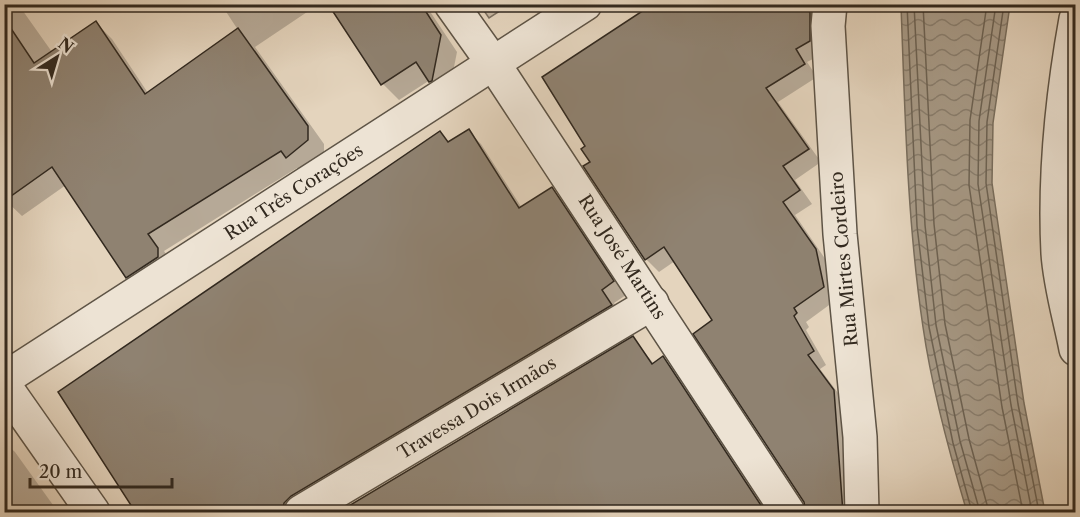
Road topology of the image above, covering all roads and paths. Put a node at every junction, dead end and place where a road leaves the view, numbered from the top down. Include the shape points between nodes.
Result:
1 (451, 4) edge
2 (585, 4) edge
3 (830, 4) edge
4 (1076, 20) edge
5 (493, 63) junction
6 (652, 303) junction
7 (1076, 349) edge
8 (4, 380) edge
9 (4, 385) edge
10 (93, 513) edge
11 (301, 513) edge
12 (788, 513) edge
13 (862, 513) edge

1 - 5 street, Rua José Martins
2 - 5 street, Rua Três Corações
3 - 13 street, Rua Mirtes Cordeiro via 839,211 860,437
4 - 7 street via 1063,92 1057,168 1058,255
5 - 6 street, Rua José Martins
5 - 8 street, Rua Três Corações
6 - 11 street, Travessa Dois Irmãos
6 - 12 street, Rua José Martins
9 - 10 street

